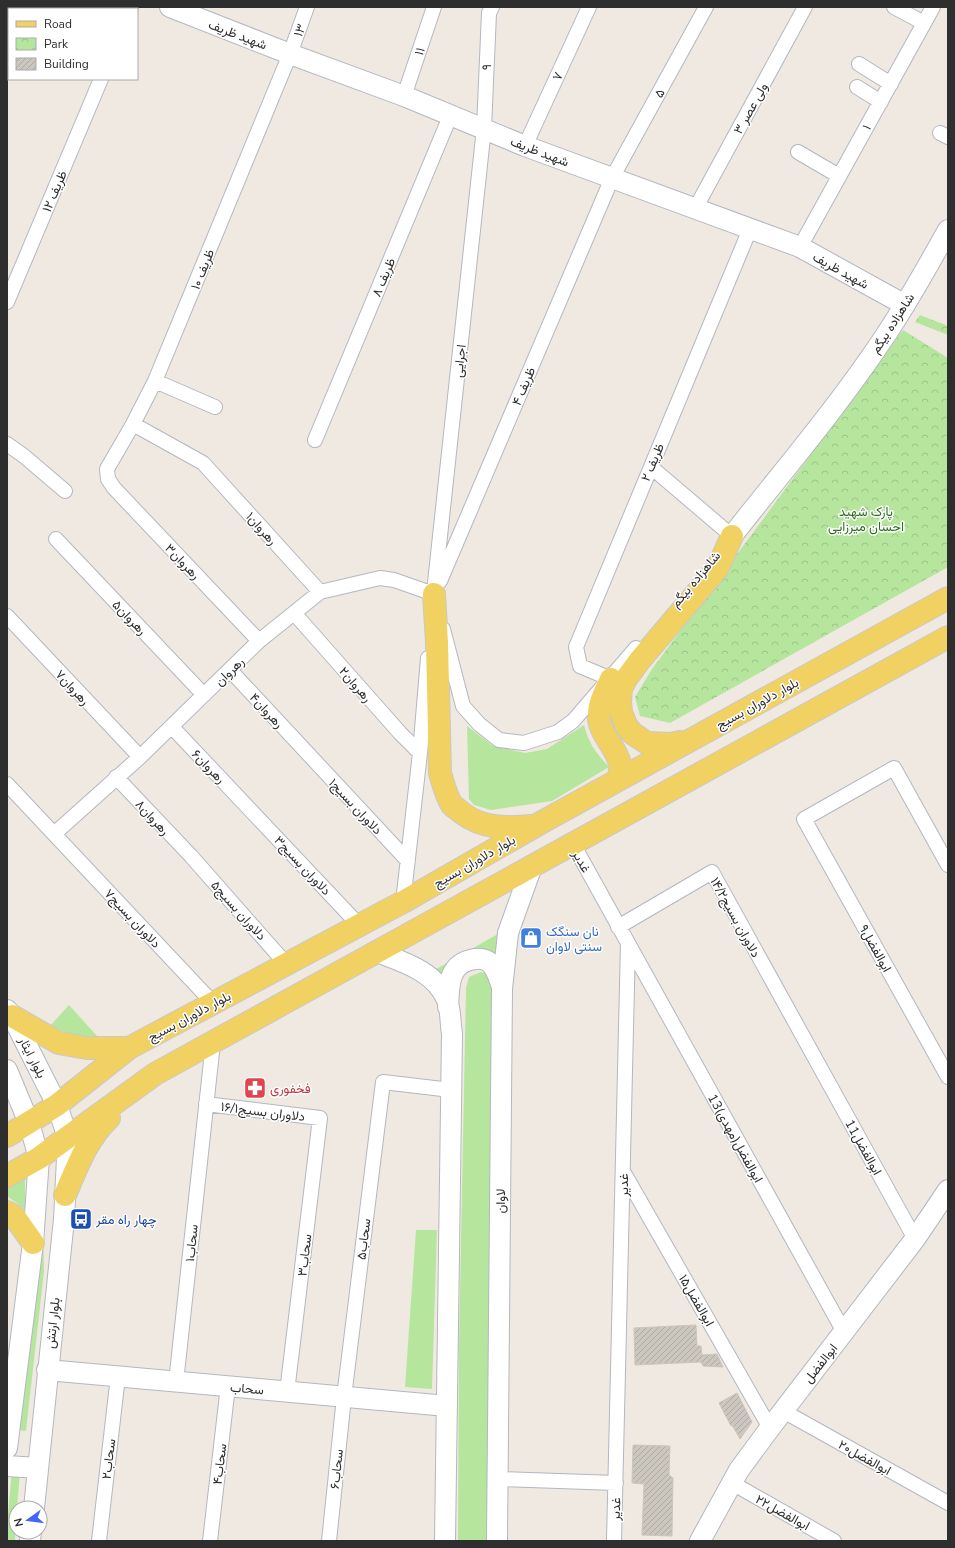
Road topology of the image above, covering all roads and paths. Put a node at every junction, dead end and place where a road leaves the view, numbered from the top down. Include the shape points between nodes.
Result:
1 (170, 7) edge
2 (307, 7) edge
3 (434, 7) edge
4 (589, 7) edge
5 (706, 7) edge
6 (805, 7) edge
7 (894, 7) edge
8 (933, 7) edge
9 (490, 9) edge
10 (924, 23) junction
11 (290, 54) junction
12 (859, 64) dead end
13 (101, 80) edge
14 (891, 84) junction
15 (857, 87) dead end
16 (404, 96) junction
17 (880, 102) junction
18 (450, 114) junction
19 (484, 128) junction
20 (525, 146) junction
21 (798, 152) dead end
22 (839, 176) junction
23 (612, 178) junction
24 (695, 209) junction
25 (750, 229) junction
26 (948, 230) edge
27 (800, 247) junction
28 (7, 302) edge
29 (905, 305) junction
30 (155, 382) junction
31 (215, 407) dead end
32 (133, 424) junction
33 (315, 440) dead end
34 (7, 444) edge
35 (651, 467) junction
36 (108, 479) joint
37 (65, 491) dead end
38 (732, 536) junction
39 (56, 539) dead end
40 (320, 592) junction
41 (434, 594) junction
42 (948, 598) edge
43 (294, 613) junction
44 (7, 616) edge
45 (948, 637) edge
46 (259, 641) junction
47 (230, 670) junction
48 (611, 679) junction
49 (204, 695) junction
50 (172, 727) junction
51 (689, 740) junction
52 (304, 751) joint
53 (420, 753) junction
54 (140, 757) junction
55 (116, 778) junction
56 (619, 779) junction
57 (7, 784) edge
58 (246, 804) joint
59 (536, 825) junction
60 (54, 834) junction
61 (572, 844) junction
62 (190, 856) joint
63 (408, 861) junction
64 (948, 865) edge
65 (532, 866) junction
66 (403, 902) junction
67 (359, 925) junction
68 (618, 927) junction
69 (628, 943) junction
70 (377, 952) junction
71 (287, 965) junction
72 (502, 989) junction
73 (212, 1003) junction
74 (448, 1007) junction
75 (9, 1013) edge
76 (213, 1042) junction
77 (129, 1048) junction
78 (814, 1056) joint
79 (7, 1070) edge
80 (155, 1074) junction
81 (948, 1078) edge
82 (451, 1090) junction
83 (206, 1104) junction
84 (56, 1105) junction
85 (320, 1118) joint
86 (29, 1123) junction
87 (7, 1136) edge
88 (68, 1138) junction
89 (39, 1158) junction
90 (624, 1173) junction
91 (7, 1176) edge
92 (948, 1190) edge
93 (65, 1194) junction
94 (7, 1212) edge
95 (915, 1239) junction
96 (33, 1243) junction
97 (844, 1332) junction
98 (47, 1370) junction
99 (118, 1376) junction
100 (176, 1382) junction
101 (228, 1386) junction
102 (287, 1392) junction
103 (344, 1397) junction
104 (447, 1406) junction
105 (782, 1411) junction
106 (770, 1428) junction
107 (7, 1448) edge
108 (7, 1466) edge
109 (38, 1468) junction
110 (497, 1479) junction
111 (616, 1483) junction
112 (732, 1483) junction
113 (35, 1500) edge
114 (948, 1503) edge
115 (98, 1541) edge
116 (210, 1541) edge
117 (329, 1541) edge
118 (444, 1541) edge
119 (497, 1541) edge
120 (614, 1541) edge
121 (700, 1541) edge
122 (834, 1541) edge

1 - 11 street, شهید ظریف
2 - 11 street, ۱۳
3 - 16 street, ۱۱
4 - 20 street, ۷
5 - 23 street, ۵
6 - 24 street, ولی عصر ۳
7 - 10 street
8 - 10 street, ۱
9 - 19 street, ۹
10 - 14 street, ۱
11 - 16 street, شهید ظریف
11 - 30 street, ظریف ۱۰
12 - 14 street
13 - 28 street, ظریف ۱۲
14 - 17 street, ۱
15 - 17 street
16 - 18 street, شهید ظریف
17 - 22 street, ۱
18 - 19 street, شهید ظریف
18 - 33 street, ظریف ۸
19 - 20 street, شهید ظریف
19 - 41 street, اجرایی
20 - 23 street, شهید ظریف
21 - 22 street
22 - 27 street, ۱
23 - 24 street, شهید ظریف
23 - 41 street, ظریف ۴
24 - 25 street, شهید ظریف
25 - 27 street, شهید ظریف
25 - 35 street, ظریف ۲
26 - 29 street, شاهزاده بیگم
27 - 29 street, شهید ظریف
29 - 38 street, شاهزاده بیگم via 883,340 826,418
30 - 31 street
30 - 32 street, ظریف ۱۰
32 - 36 street, ظریف ۱۰ via 107,469
32 - 40 street, رهروان۱ via 203,463
34 - 37 street
35 - 38 street
35 - 48 street, ظریف ۲ via 576,647 580,666
36 - 46 street, رهروان۳
38 - 48 street, شاهزاده بیگم
38 - 51 main road via 717,569 640,660 621,689 621,712 626,725 639,739 655,744
39 - 49 street, رهروان۵
40 - 41 street, رهروان via 380,578 394,580
40 - 43 street, رهروان
41 - 48 street, شاهزاده بیگم via 463,706 479,724 499,740 524,743 558,732 573,721
41 - 53 street, اجرایی
41 - 59 main road via 440,773 445,790 452,804 478,822 507,828
42 - 51 main road, بلوار دلاوران بسیج
43 - 46 street, رهروان
43 - 53 street, رهروان۲
44 - 54 street, رهروان۷
45 - 61 main road
46 - 47 street, رهروان
47 - 49 street, رهروان
47 - 52 street, رهروان۴
48 - 56 main road via 603,697 599,717 602,729 620,764
49 - 50 street, رهروان
50 - 54 street, رهروان
50 - 58 street, رهروان۶
51 - 56 main road, بلوار دلاوران بسیج
52 - 63 street, دلاوران بسیج۱
53 - 63 street, اجرایی
54 - 55 street, رهروان
55 - 60 street, رهروان
55 - 62 street, رهروان۸
56 - 59 main road, بلوار دلاوران بسیج
57 - 60 street, دلاوران بسیج۷
58 - 67 street, دلاوران بسیج۳
59 - 66 main road, بلوار دلاوران بسیج
60 - 73 street, دلاوران بسیج۷
61 - 65 main road
61 - 68 street, غدیر
62 - 71 street, دلاوران بسیج۵
63 - 66 street, اجرایی
64 - 81 street, ابوالفضل۹ via 894,768 804,819
65 - 70 main road
65 - 72 street, لاوان via 508,933
66 - 67 main road, بلوار دلاوران بسیج
67 - 71 main road, بلوار دلاوران بسیج
68 - 69 street, غدیر
68 - 78 street, ۱۴/۲دلاوران بسیج via 712,872
69 - 90 street, غدیر
69 - 97 street, 13ابوالفضل(مهدی)
70 - 74 street via 410,964 435,980 447,1000
70 - 76 main road
71 - 73 main road, بلوار دلاوران بسیج
72 - 74 street via 497,972 490,962 478,959 463,962 454,970
72 - 110 street, لاوان
73 - 77 main road, بلوار دلاوران بسیج
74 - 82 street via 452,1034
75 - 77 main road via 59,1043 87,1048
75 - 84 street, بلوار ایثار
76 - 80 main road
76 - 83 street, ۱سحاب
77 - 84 main road, بلوار دلاوران بسیج
78 - 95 street, 11ابوالفضل
79 - 86 street
80 - 88 main road
80 - 93 main road via 99,1127 84,1152
82 - 103 street, ۵سحاب via 383,1082
82 - 104 street
83 - 85 street, دلاوران بسیج۱۶/۱
83 - 100 street, ۱سحاب
84 - 86 main road, بلوار دلاوران بسیج
84 - 88 street, بلوار ایثار
85 - 102 street, ۳سحاب
86 - 87 main road, بلوار دلاوران بسیج
86 - 89 street
88 - 89 main road
88 - 93 street, بلوار ارتش
89 - 91 main road
89 - 96 street
90 - 106 street, ابوالفضل۱۵
90 - 111 street, غدیر
92 - 95 street, ابوالفضل
93 - 98 street, بلوار ارتش
94 - 96 main road via 14,1216
95 - 97 street, ابوالفضل
96 - 107 street
97 - 105 street, ابوالفضل
98 - 99 street, سحاب
98 - 109 street, بلوار ارتش
99 - 100 street, سحاب
99 - 115 street, ۲سحاب
100 - 101 street, سحاب
101 - 102 street, سحاب
101 - 116 street, ۴سحاب
102 - 103 street, سحاب
103 - 104 street, سحاب
103 - 117 street, ۶سحاب
104 - 118 street
105 - 106 street, ابوالفضل
105 - 114 street, ابوالفضل۲۰
106 - 112 street, ابوالفضل
108 - 109 street
109 - 113 street, بلوار ارتش
110 - 111 street
110 - 119 street, لاوان
111 - 120 street, غدیر
112 - 121 street, ابوالفضل
112 - 122 street, ابوالفضل۲۲

